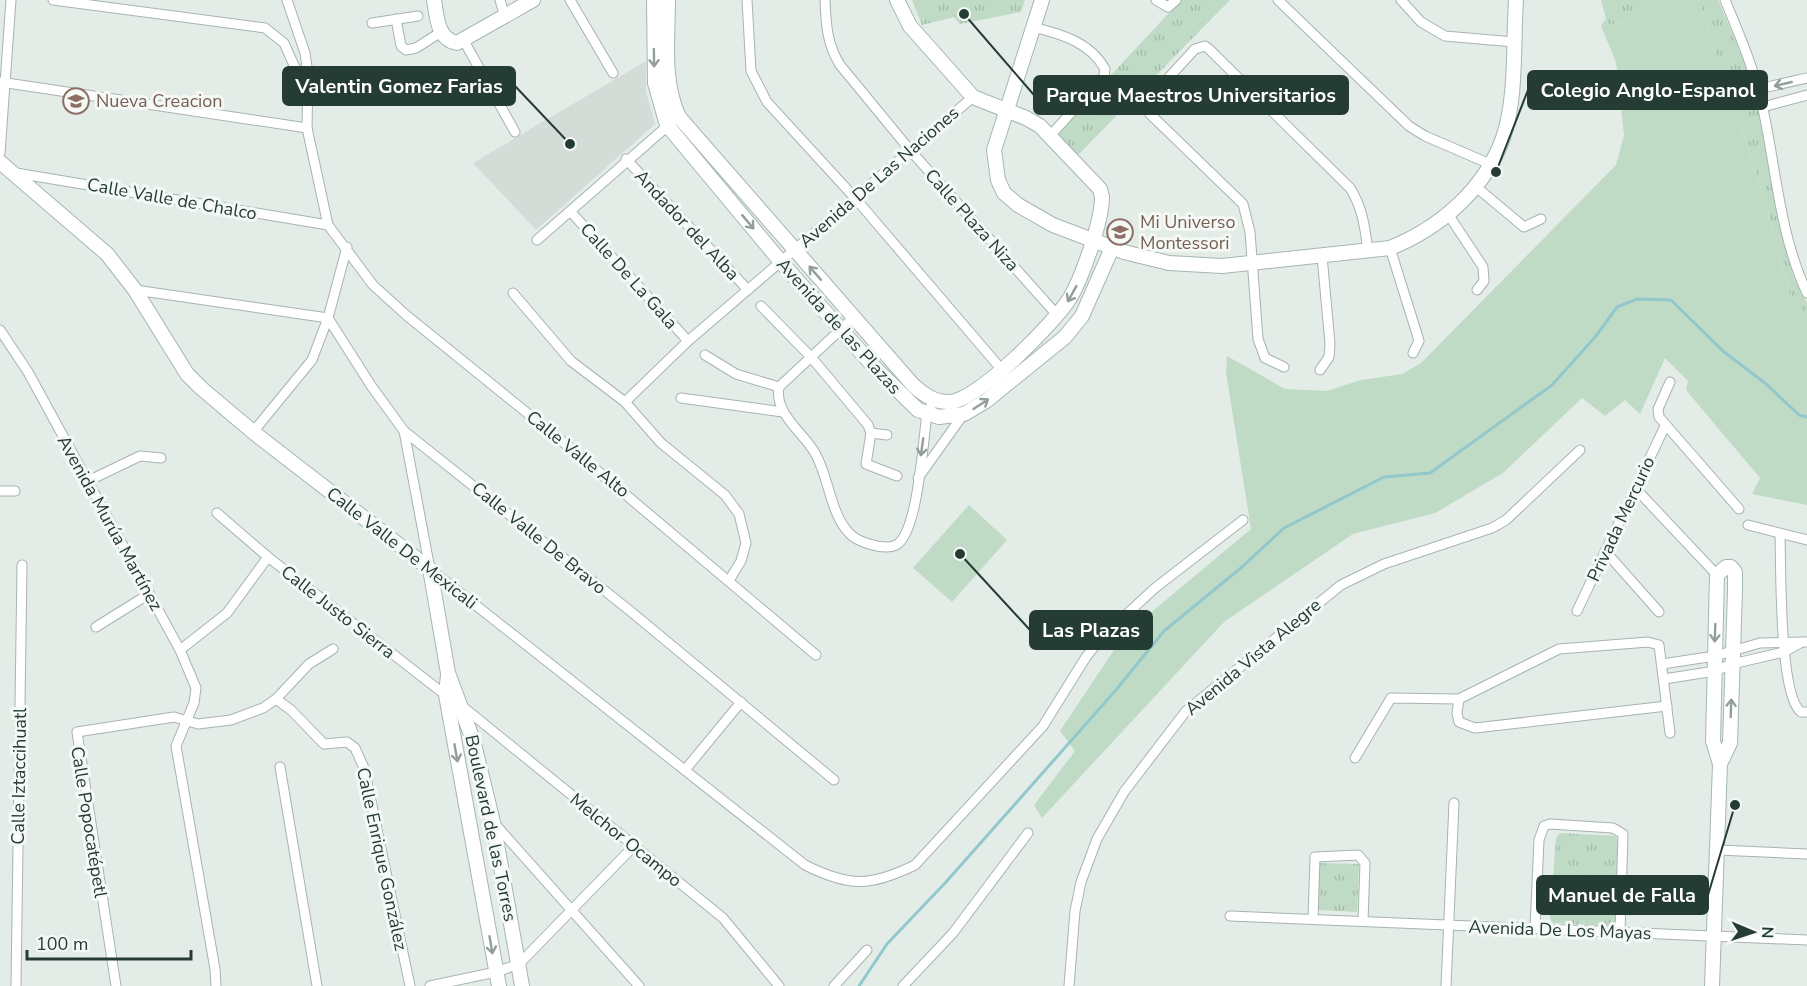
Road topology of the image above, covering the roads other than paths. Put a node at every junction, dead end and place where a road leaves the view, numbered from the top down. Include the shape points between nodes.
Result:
1 (11, 0) edge
2 (53, 0) edge
3 (287, 0) edge
4 (434, 0) edge
5 (500, 0) edge
6 (533, 0) edge
7 (570, 0) edge
8 (654, 0) edge
9 (668, 0) edge
10 (747, 0) edge
11 (825, 0) edge
12 (897, 0) edge
13 (1042, 0) edge
14 (1176, 0) edge
15 (1278, 0) edge
16 (1401, 0) edge
17 (1516, 0) edge
18 (1725, 0) edge
19 (1158, 2) edge
20 (418, 16) dead end
21 (504, 17) junction
22 (396, 19) junction
23 (372, 23) dead end
24 (1033, 27) junction
25 (441, 33) junction
26 (464, 41) junction
27 (1514, 42) junction
28 (613, 73) dead end
29 (1807, 78) edge
30 (3, 82) edge
31 (1758, 89) junction
32 (1807, 96) edge
33 (308, 97) junction
34 (973, 97) junction
35 (1763, 107) junction
36 (1007, 110) junction
37 (679, 117) junction
38 (667, 125) junction
39 (307, 128) junction
40 (515, 132) dead end
41 (1050, 136) junction
42 (910, 150) junction
43 (0, 153) edge
44 (626, 159) junction
45 (0, 162) edge
46 (1490, 164) junction
47 (16, 173) junction
48 (1475, 186) junction
49 (855, 198) junction
50 (570, 211) junction
51 (1448, 214) junction
52 (1541, 219) dead end
53 (328, 225) junction
54 (537, 240) dead end
55 (1092, 240) junction
56 (346, 247) junction
57 (1112, 248) junction
58 (1390, 248) junction
59 (795, 250) junction
60 (1368, 251) junction
61 (1322, 256) junction
62 (781, 262) junction
63 (1251, 263) junction
64 (135, 290) junction
65 (748, 290) junction
66 (1477, 290) dead end
67 (1807, 292) edge
68 (513, 293) dead end
69 (761, 306) dead end
70 (1058, 316) junction
71 (854, 317) junction
72 (328, 318) junction
73 (841, 329) junction
74 (0, 330) edge
75 (688, 341) junction
76 (1413, 353) dead end
77 (705, 355) dead end
78 (811, 357) junction
79 (1284, 367) dead end
80 (1002, 370) junction
81 (1320, 370) dead end
82 (1670, 382) dead end
83 (780, 387) junction
84 (681, 398) dead end
85 (934, 400) junction
86 (625, 402) junction
87 (783, 412) junction
88 (927, 414) junction
89 (963, 415) junction
90 (1665, 426) junction
91 (404, 431) junction
92 (253, 432) junction
93 (871, 433) junction
94 (887, 435) dead end
95 (1580, 450) dead end
96 (161, 458) dead end
97 (897, 476) dead end
98 (917, 480) junction
99 (88, 481) junction
100 (1635, 488) junction
101 (0, 491) edge
102 (15, 491) dead end
103 (1739, 509) dead end
104 (217, 513) dead end
105 (1243, 520) dead end
106 (1748, 525) dead end
107 (1780, 535) junction
108 (1807, 540) edge
109 (1605, 551) junction
110 (268, 557) junction
111 (22, 565) dead end
112 (430, 569) junction
113 (1717, 575) junction
114 (730, 579) junction
115 (1716, 591) junction
116 (1735, 591) junction
117 (149, 594) junction
118 (1578, 611) dead end
119 (1659, 612) dead end
120 (96, 627) dead end
121 (1783, 640) junction
122 (1804, 642) edge
123 (333, 649) dead end
124 (180, 650) junction
125 (1784, 652) junction
126 (816, 655) dead end
127 (1715, 656) junction
128 (1732, 657) junction
129 (1662, 664) junction
130 (1715, 671) junction
131 (448, 673) junction
132 (1664, 679) junction
133 (446, 695) junction
134 (276, 699) junction
135 (1459, 699) junction
136 (741, 702) junction
137 (462, 706) junction
138 (1667, 706) junction
139 (1807, 712) edge
140 (185, 722) junction
141 (1670, 734) dead end
142 (1355, 758) dead end
143 (1720, 764) junction
144 (280, 767) dead end
145 (685, 770) junction
146 (834, 780) dead end
147 (1454, 803) dead end
148 (493, 822) junction
149 (1028, 832) dead end
150 (633, 847) junction
151 (1718, 850) junction
152 (1807, 854) edge
153 (572, 910) junction
154 (1230, 916) dead end
155 (1313, 919) junction
156 (1363, 921) junction
157 (1449, 926) junction
158 (1535, 928) junction
159 (1620, 931) junction
160 (1715, 936) junction
161 (1807, 940) edge
162 (867, 950) dead end
163 (519, 964) junction
164 (496, 972) junction
165 (16, 986) edge
166 (116, 986) edge
167 (216, 986) edge
168 (317, 986) edge
169 (410, 986) edge
170 (430, 986) edge
171 (499, 986) edge
172 (522, 986) edge
173 (639, 986) edge
174 (779, 986) edge
175 (834, 986) edge
176 (903, 986) edge
177 (1069, 986) edge
178 (1446, 986) edge
179 (1712, 986) edge

1 - 30 street
2 - 33 street via 265,28 284,43
3 - 33 street via 305,53
4 - 25 street
5 - 21 street
6 - 21 street
7 - 28 street
8 -> 38 street, Avenida de las Plazas via 655,84
9 - 37 street, Avenida de las Plazas via 668,76 672,104
10 - 49 street via 751,70 758,88 783,121
11 - 42 street, Calle Plaza Niza via 826,35 831,50
12 - 34 street via 910,26
13 - 24 street
14 - 19 street via 1168,7
15 - 46 street via 1409,126
16 - 27 street via 1421,22 1445,36
17 - 27 street
18 - 31 street
20 - 22 street
21 - 26 street
22 - 23 street
22 - 25 street via 405,50
24 - 36 street
24 - 41 street via 1074,39 1104,66 1104,76
25 - 26 street via 451,42
26 - 40 street
27 - 46 street via 1507,121
29 -> 31 street
30 - 39 street
30 - 43 street
31 - 35 street
32 - 35 street
33 - 39 street
34 - 36 street
34 - 42 street, Avenida De Las Naciones
35 - 67 street via 1785,222
36 - 41 street via 1032,120
36 - 55 street via 994,150 1004,193 1030,213
37 - 38 street
37 - 59 street, Avenida de las Plazas
38 - 44 street
38 -> 62 street, Avenida de las Plazas
39 - 53 street
41 - 55 street via 1100,189 1102,207
42 - 49 street, Avenida De Las Naciones
42 - 70 street, Calle Plaza Niza
44 - 50 street
44 - 65 street, Andador del Alba
45 - 47 street, Calle Valle De Mexicali
46 - 48 street
47 - 53 street, Calle Valle de Chalco
47 - 64 street, Calle Valle De Mexicali via 107,254
48 - 51 street
48 - 52 street via 1524,227
49 - 59 street, Avenida De Las Naciones
49 - 80 street
50 - 54 street
50 - 75 street, Calle De La Gala
51 - 58 street
51 - 66 street via 1483,267 1484,281
53 - 56 street, Calle Valle Alto
55 - 57 street
55 -> 70 street via 1077,284
56 - 72 street
56 - 114 street, Calle Valle Alto via 393,305
57 - 63 street via 1196,266
89 -> 57 street via 986,401 1076,325
58 - 60 street
58 - 76 street via 1419,341
59 - 62 street, Avenida De Las Naciones
71 -> 59 street, Avenida de las Plazas
60 - 61 street
60 - 63 street via 1363,216 1350,188 1205,46 1195,49 1146,104 1150,114 1243,204 1248,214
61 - 63 street
61 - 81 street via 1330,344 1329,357
62 - 65 street, Avenida De Las Naciones
62 - 73 street, Avenida de las Plazas
63 - 79 street via 1260,348 1271,362
64 - 72 street
64 - 92 street, Calle Valle De Mexicali via 187,374
65 - 75 street, Avenida De Las Naciones
68 - 86 street via 571,361
69 - 78 street
70 - 80 street
71 - 73 street
71 - 85 street, Avenida de las Plazas via 913,386
72 - 91 street, Calle Valle De Bravo
72 - 92 street via 312,360
73 - 78 street
73 - 88 street, Avenida de las Plazas via 910,403
74 - 99 street, Avenida Murúa Martínez via 28,372
75 - 86 street, Avenida De Las Naciones
77 - 83 street via 736,374
78 - 83 street
78 - 93 street
80 - 85 street via 962,399
82 - 90 street via 1658,412
83 - 87 street
84 - 87 street
85 - 88 street
86 - 114 street via 661,443 715,485 739,514 746,543
87 - 98 street via 817,456 844,526 858,540 890,547 903,540 912,520
88 - 89 street
88 -> 98 street
89 - 98 street
90 - 100 street, Privada Mercurio
90 - 103 street
91 - 112 street, Boulevard de las Torres
91 - 136 street, Calle Valle De Bravo
92 - 112 street, Calle Valle De Mexicali
93 - 94 street
93 - 97 street via 867,464
95 - 177 street, Avenida Vista Alegre via 1506,520 1492,528 1384,564 1341,585 1186,711 1124,792 1097,839 1075,911
96 - 99 street via 140,456
99 - 117 street, Avenida Murúa Martínez
100 - 109 street, Privada Mercurio
100 - 113 street
101 - 102 street
104 - 110 street, Calle Justo Sierra
105 - 145 street, Calle Valle De Mexicali via 1155,588 1102,637 1043,726 915,865 890,877 851,881 831,878 805,865
106 - 107 street
107 - 108 street
107 - 121 street
109 - 118 street, Privada Mercurio
109 - 119 street
110 - 124 street via 227,613
110 - 133 street, Calle Justo Sierra
111 - 165 street, Calle Iztaccihuatl
112 - 131 street, Boulevard de las Torres
112 - 145 street, Calle Valle De Mexicali
113 - 115 street
113 - 116 street via 1726,567 1734,569
114 - 126 street, Calle Valle Alto
115 - 116 street
115 -> 127 street
116 - 128 street
117 - 120 street
117 - 124 street, Avenida Murúa Martínez
121 - 122 street
121 - 125 street
121 - 128 street
122 - 125 street
123 - 134 street via 309,664
124 - 140 street, Avenida Murúa Martínez via 196,688
125 - 128 street
125 - 139 street via 1794,705
127 - 128 street
127 - 129 street
127 - 130 street
128 - 130 street
143 -> 128 street via 1730,743
129 - 132 street
129 - 135 street via 1659,645 1648,642 1558,650
130 - 132 street
130 - 143 street via 1713,741
131 - 133 street, Boulevard de las Torres
131 - 137 street, Boulevard de las Torres
132 - 138 street
133 - 137 street, Calle Justo Sierra
133 -> 164 street, Boulevard de las Torres
134 - 140 street via 231,720
134 - 169 street, Calle Enrique González via 324,744 347,742 355,748 364,768
135 - 138 street via 1459,722 1475,728
135 - 142 street via 1391,698
136 - 145 street
136 - 146 street, Calle Valle De Bravo
137 - 148 street, Boulevard de las Torres
137 - 150 street, Melchor Ocampo
138 - 141 street
140 - 166 street, Calle Popocatépetl via 174,717 76,732
140 - 167 street, Avenida Murúa Martínez via 176,746
143 - 151 street
144 - 168 street
147 - 157 street
148 - 153 street
148 - 163 street, Boulevard de las Torres
149 - 176 street via 953,933
150 - 153 street
150 - 174 street, Melchor Ocampo via 723,918
151 - 152 street
151 - 160 street
153 - 163 street
153 - 173 street
154 - 155 street, Avenida De Los Mayas
155 - 156 street, Avenida De Los Mayas
155 - 156 street via 1315,856 1358,855 1365,863
156 - 157 street, Avenida De Los Mayas
157 - 158 street, Avenida De Los Mayas
157 - 178 street
158 - 159 street, Avenida De Los Mayas
158 - 159 street via 1539,840 1544,826 1550,824 1613,828 1623,834
159 - 160 street, Avenida De Los Mayas
160 - 161 street, Avenida De Los Mayas
160 - 179 street
162 - 175 street
163 - 164 street
163 - 172 street, Boulevard de las Torres
164 - 170 street
164 - 171 street, Boulevard de las Torres

